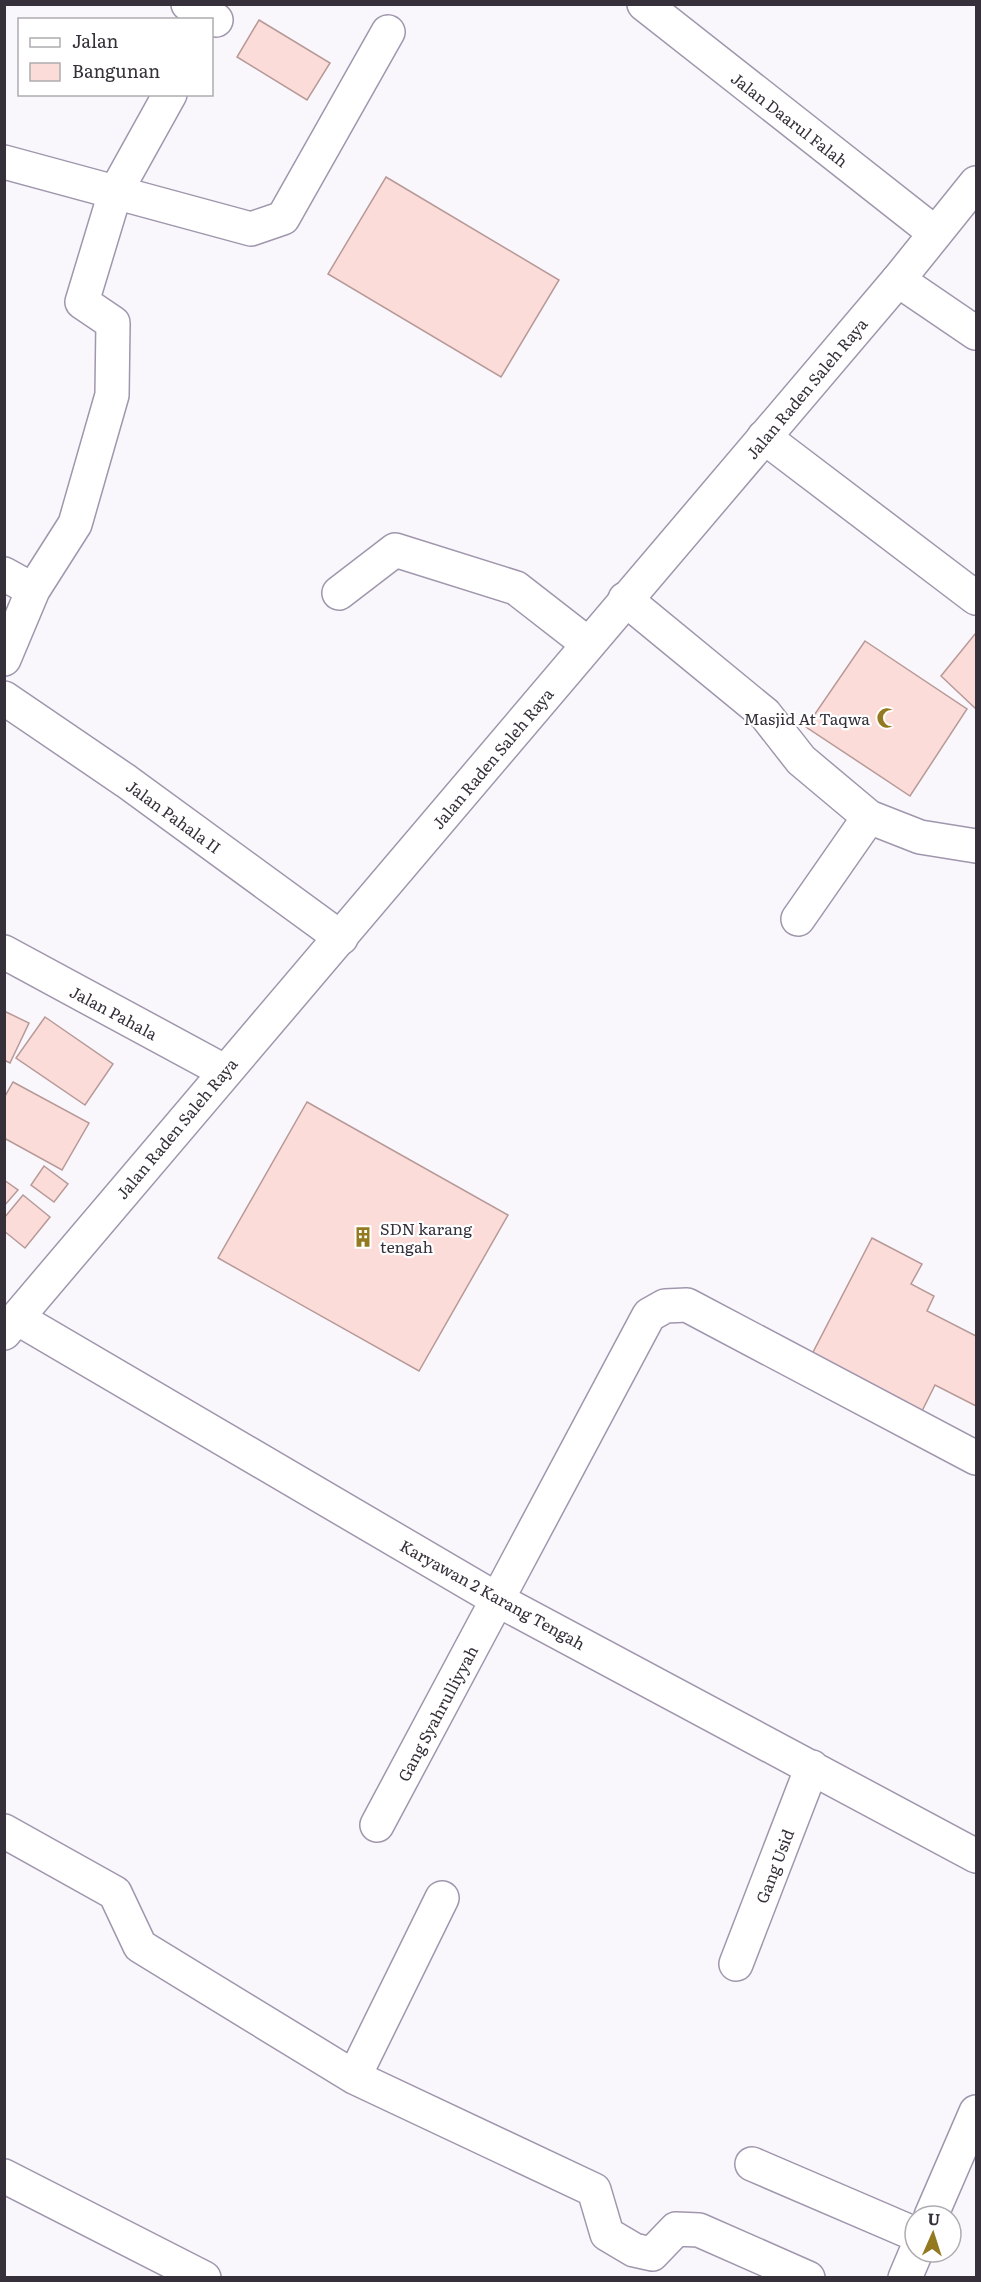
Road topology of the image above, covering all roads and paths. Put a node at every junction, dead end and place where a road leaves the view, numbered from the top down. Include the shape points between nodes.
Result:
1 (644, 4) edge
2 (388, 32) dead end
3 (169, 96) edge
4 (4, 162) edge
5 (976, 183) edge
6 (115, 193) junction
7 (935, 233) junction
8 (898, 280) junction
9 (976, 333) edge
10 (764, 437) junction
11 (4, 574) edge
12 (33, 590) junction
13 (339, 593) dead end
14 (976, 598) edge
15 (625, 599) junction
16 (588, 644) junction
17 (4, 659) edge
18 (4, 698) edge
19 (869, 817) junction
20 (976, 846) edge
21 (798, 919) dead end
22 (341, 938) junction
23 (4, 952) edge
24 (224, 1071) junction
25 (11, 1325) edge
26 (976, 1458) edge
27 (498, 1600) junction
28 (812, 1767) junction
29 (376, 1826) dead end
30 (4, 1831) edge
31 (976, 1856) edge
32 (442, 1898) dead end
33 (736, 1964) dead end
34 (354, 2077) junction
35 (976, 2112) edge
36 (752, 2164) dead end
37 (964, 2171) edge
38 (4, 2176) edge
39 (940, 2204) edge
40 (903, 2229) edge
41 (204, 2277) edge
42 (808, 2277) edge

1 - 7 street, Jalan Daarul Falah
2 - 6 street via 283,218 251,228
3 - 6 street
4 - 6 street
5 - 7 street, Jalan Raden Saleh Raya
6 - 12 street via 82,302 113,323 112,395 75,524
7 - 8 street, Jalan Raden Saleh Raya
8 - 9 street
8 - 10 street, Jalan Raden Saleh Raya
10 - 14 street
10 - 15 street, Jalan Raden Saleh Raya
11 - 12 street
12 - 17 street
13 - 16 street via 395,550 516,588
15 - 16 street, Jalan Raden Saleh Raya
15 - 19 street via 765,714 801,760
16 - 22 street, Jalan Raden Saleh Raya
18 - 22 street, Jalan Pahala II via 126,781
19 - 20 street via 920,837
19 - 21 street
22 - 24 street, Jalan Raden Saleh Raya
23 - 24 street, Jalan Pahala
24 - 25 street, Jalan Raden Saleh Raya
25 - 27 street, Karyawan 2 Karang Tengah
26 - 27 street, Gang Syahrulliyyah via 687,1305 665,1306 649,1315
27 - 28 street, Karyawan 2 Karang Tengah
27 - 29 street, Gang Syahrulliyyah
28 - 31 street, Karyawan 2 Karang Tengah
28 - 33 street, Gang Usid
30 - 34 street via 115,1893 140,1946
32 - 34 street
34 - 42 street via 594,2190 608,2234 634,2250 652,2254 676,2229 699,2230
35 - 37 street
36 - 40 street
37 - 39 street
38 - 41 street

